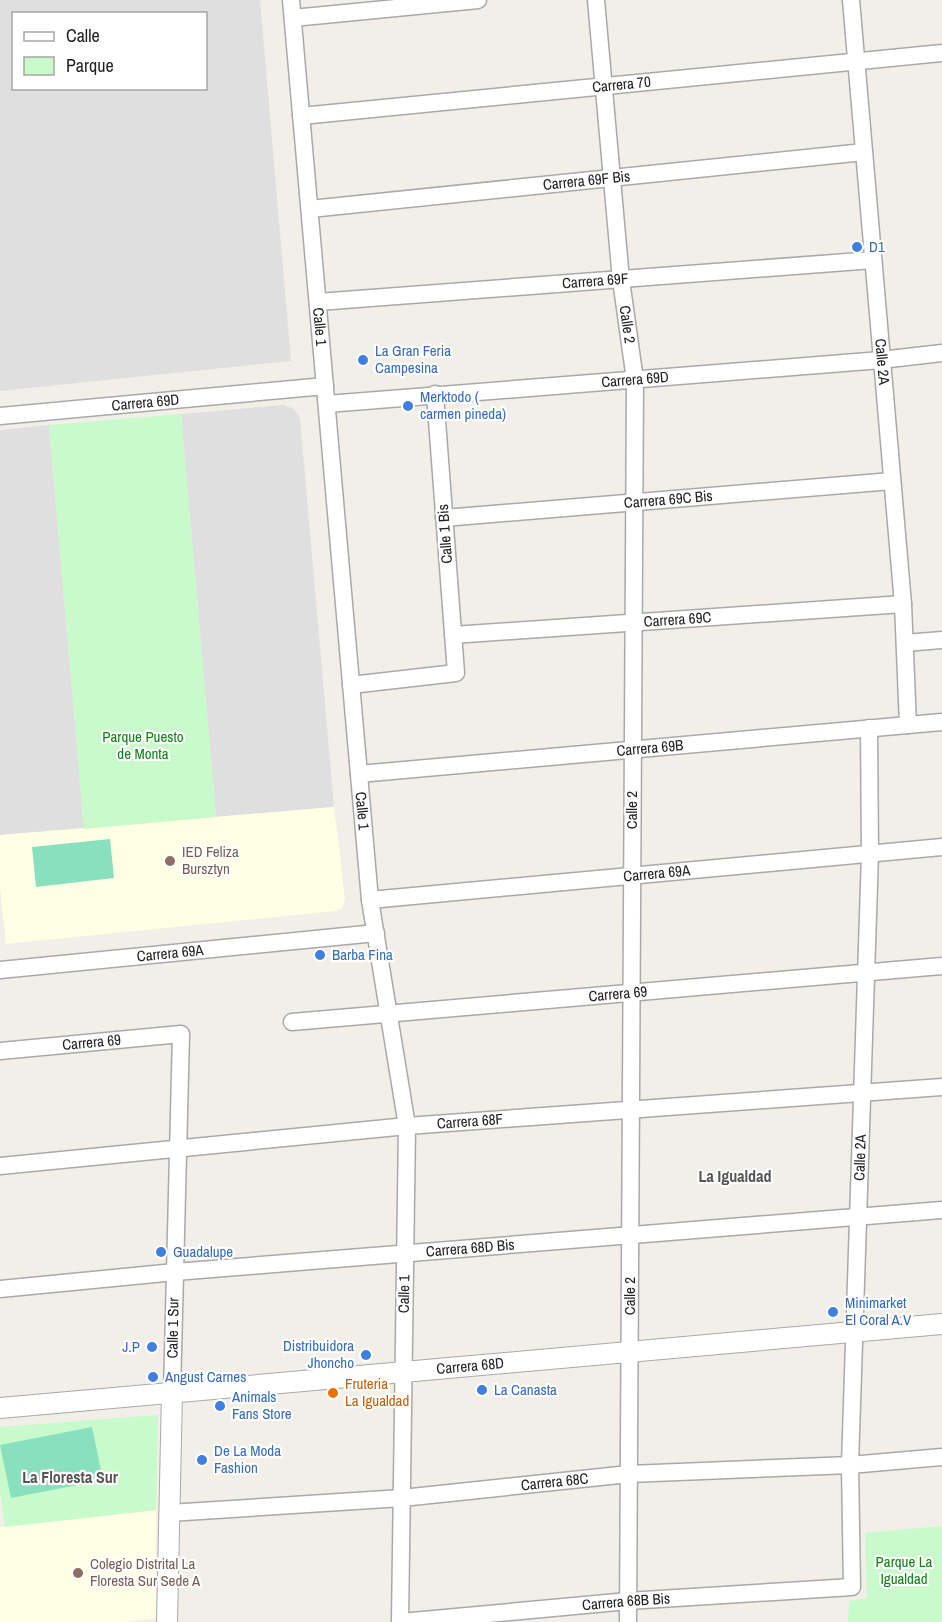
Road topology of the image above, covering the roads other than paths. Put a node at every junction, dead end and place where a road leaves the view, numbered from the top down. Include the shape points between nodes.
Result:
1 (291, 0) edge
2 (478, 0) edge
3 (596, 0) edge
4 (851, 0) edge
5 (293, 18) junction
6 (942, 53) edge
7 (856, 61) junction
8 (604, 86) junction
9 (301, 116) junction
10 (864, 152) junction
11 (612, 179) junction
12 (309, 209) junction
13 (873, 260) junction
14 (621, 280) junction
15 (318, 302) junction
16 (942, 353) edge
17 (881, 360) junction
18 (635, 380) junction
19 (325, 386) junction
20 (435, 394) junction
21 (327, 404) junction
22 (0, 416) edge
23 (892, 482) junction
24 (634, 502) junction
25 (444, 518) junction
26 (903, 604) junction
27 (633, 624) junction
28 (453, 635) junction
29 (942, 640) edge
30 (905, 643) junction
31 (351, 685) junction
32 (942, 722) edge
33 (908, 725) junction
34 (869, 728) junction
35 (633, 748) junction
36 (359, 774) junction
37 (942, 847) edge
38 (870, 854) junction
39 (632, 875) junction
40 (370, 900) junction
41 (376, 933) junction
42 (942, 966) edge
43 (0, 970) edge
44 (866, 972) junction
45 (631, 992) junction
46 (388, 1013) junction
47 (292, 1022) dead end
48 (181, 1034) joint
49 (0, 1051) edge
50 (942, 1087) edge
51 (862, 1093) junction
52 (631, 1109) junction
53 (407, 1126) junction
54 (178, 1148) junction
55 (0, 1166) edge
56 (942, 1210) edge
57 (858, 1217) junction
58 (630, 1235) junction
59 (405, 1253) junction
60 (175, 1272) junction
61 (0, 1289) edge
62 (942, 1324) edge
63 (854, 1332) junction
64 (629, 1353) junction
65 (404, 1372) junction
66 (172, 1393) junction
67 (0, 1408) edge
68 (942, 1456) edge
69 (850, 1465) junction
70 (629, 1474) junction
71 (402, 1498) junction
72 (169, 1513) junction
73 (852, 1587) joint
74 (628, 1601) junction
75 (167, 1622) edge
76 (401, 1622) edge
77 (628, 1622) edge

1 - 5 street, Calle 1
2 - 5 street
3 - 8 street, Calle 2
4 - 7 street, Calle 2A
5 - 9 street, Calle 1
6 - 7 street, Carrera 70
7 - 8 street, Carrera 70
7 - 10 street, Calle 2A
8 - 9 street, Carrera 70
8 - 11 street, Calle 2
9 - 12 street, Calle 1
10 - 11 street, Carrera 69F Bis
10 - 13 street, Calle 2A
11 - 12 street, Carrera 69F Bis
11 - 14 street, Calle 2
12 - 15 street, Calle 1
13 - 14 street, Carrera 69F
13 - 17 street, Calle 2A
14 - 15 street, Carrera 69F
14 - 18 street, Calle 2
15 - 19 street, Calle 1
16 - 17 street, Carrera 69D
17 - 18 street, Carrera 69D
17 - 23 street, Calle 2A
18 - 20 street, Carrera 69D
18 - 24 street, Calle 2
19 - 21 street, Calle 1
19 - 22 street, Carrera 69D
20 - 21 street, Carrera 69D
20 - 25 street, Calle 1 Bis
21 - 31 street, Calle 1
23 - 24 street, Carrera 69C Bis
23 - 26 street, Calle 2A
24 - 25 street, Carrera 69C Bis
24 - 27 street, Calle 2
25 - 28 street, Calle 1 Bis
26 - 27 street, Carrera 69C
26 - 30 street, Calle 2A
27 - 28 street, Carrera 69C
27 - 35 street, Calle 2
28 - 31 street, Calle 1 Bis via 456,673
29 - 30 street
30 - 33 street, Calle 2A
31 - 36 street, Calle 1
32 - 33 street, Carrera 69B
33 - 34 street, Carrera 69B
34 - 35 street, Carrera 69B
34 - 38 street, Calle 2A
35 - 36 street, Carrera 69B
35 - 39 street, Calle 2
36 - 40 street, Calle 1
37 - 38 street, Carrera 69A
38 - 39 street, Carrera 69A
38 - 44 street, Calle 2A
39 - 40 street, Carrera 69A
39 - 45 street, Calle 2
40 - 41 street, Calle 1
41 - 43 street, Carrera 69A
41 - 46 street, Calle 1
42 - 44 street, Carrera 69
44 - 45 street, Carrera 69
44 - 51 street, Calle 2A
45 - 46 street, Carrera 69
45 - 52 street, Calle 2
46 - 47 street, Carrera 69
46 - 53 street, Calle 1
48 - 49 street, Carrera 69
48 - 54 street, Calle 1 Sur
50 - 51 street, Carrera 68F
51 - 52 street, Carrera 68F
51 - 57 street, Calle 2A
52 - 53 street, Carrera 68F
52 - 58 street, Calle 2
53 - 54 street, Carrera 68F
53 - 59 street, Calle 1
54 - 55 street, Carrera 68F
54 - 60 street, Calle 1 Sur
56 - 57 street, Carrera 68D Bis
57 - 58 street, Carrera 68D Bis
57 - 63 street, Calle 2A
58 - 59 street, Carrera 68D Bis
58 - 64 street, Calle 2
59 - 60 street, Carrera 68D Bis
59 - 65 street, Calle 1
60 - 61 street, Carrera 68D Bis
60 - 66 street, Calle 1 Sur
62 - 63 street, Carrera 68D
63 - 64 street, Carrera 68D
63 - 69 street, Calle 2A
64 - 65 street, Carrera 68D
64 - 70 street, Calle 2
65 - 66 street, Carrera 68D
65 - 71 street, Calle 1
66 - 67 street, Carrera 68D
66 - 72 street, Calle 1 Sur
68 - 69 street, Carrera 68C
69 - 70 street, Carrera 68C
69 - 73 street, Calle 2A
70 - 71 street, Carrera 68C
70 - 74 street, Calle 2
71 - 72 street, Carrera 68C
71 - 76 street, Calle 1
72 - 75 street, Calle 1 Sur
73 - 74 street, Carrera 68B Bis
74 - 76 street, Carrera 68B Bis
74 - 77 street, Calle 2

